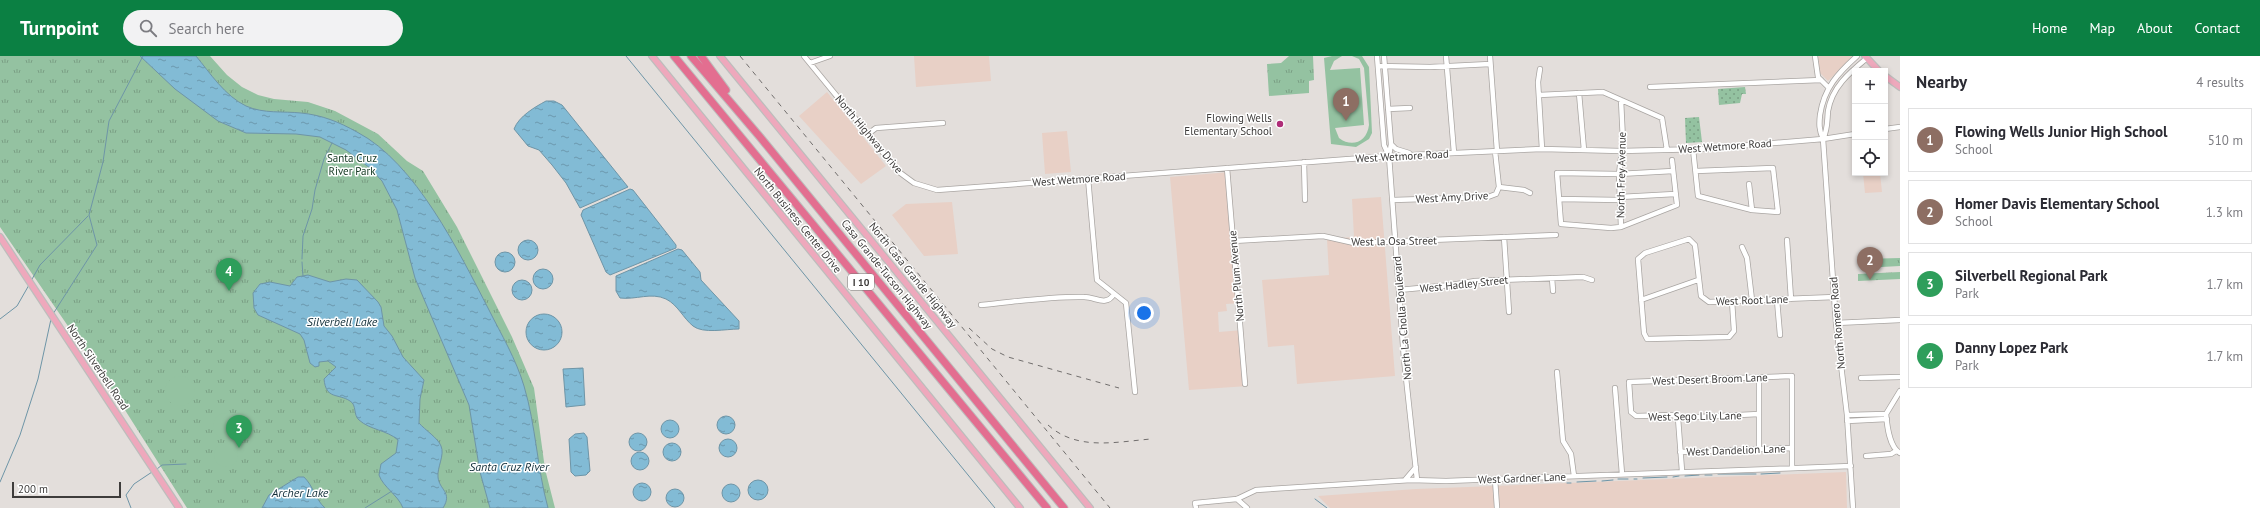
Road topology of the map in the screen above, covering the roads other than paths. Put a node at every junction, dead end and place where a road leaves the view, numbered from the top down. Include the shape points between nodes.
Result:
1 (652, 56) edge
2 (691, 56) edge
3 (701, 56) edge
4 (720, 56) edge
5 (804, 56) edge
6 (830, 56) edge
7 (1377, 56) edge
8 (1384, 56) edge
9 (1446, 56) edge
10 (1490, 56) edge
11 (1815, 56) edge
12 (1857, 56) edge
13 (675, 57) edge
14 (1866, 57) edge
15 (810, 63) junction
16 (1490, 64) junction
17 (1384, 65) junction
18 (1378, 66) junction
19 (1446, 66) junction
20 (1876, 68) edge
21 (1540, 69) dead end
22 (1888, 78) edge
23 (1821, 80) junction
24 (1650, 87) dead end
25 (1828, 87) junction
26 (1900, 88) edge
27 (1579, 92) junction
28 (1539, 95) junction
29 (1621, 100) junction
30 (1410, 108) dead end
31 (1388, 109) junction
32 (943, 123) dead end
33 (751, 126) junction
34 (1900, 127) edge
35 (1888, 129) edge
36 (868, 134) junction
37 (1852, 134) edge
38 (1823, 139) junction
39 (1391, 144) junction
40 (1542, 149) junction
41 (1693, 149) junction
42 (1584, 150) junction
43 (1667, 150) junction
44 (1496, 151) junction
45 (1621, 151) junction
46 (1454, 153) junction
47 (1413, 154) junction
48 (1389, 156) junction
49 (1672, 160) dead end
50 (1304, 162) junction
51 (1227, 168) junction
52 (1673, 171) junction
53 (1696, 171) junction
54 (1619, 174) junction
55 (1088, 178) junction
56 (1748, 184) dead end
57 (1499, 187) junction
58 (949, 189) joint
59 (1530, 194) dead end
60 (1675, 194) junction
61 (1559, 199) junction
62 (1620, 199) junction
63 (1305, 200) dead end
64 (1393, 200) junction
65 (1752, 210) junction
66 (1621, 227) junction
67 (1556, 235) dead end
68 (0, 237) edge
69 (1504, 238) junction
70 (1787, 240) dead end
71 (1233, 241) junction
72 (1396, 242) junction
73 (1742, 247) dead end
74 (1552, 278) junction
75 (1508, 279) junction
76 (1592, 280) dead end
77 (1698, 280) junction
78 (1400, 290) junction
79 (1553, 291) dead end
80 (1114, 294) junction
81 (1835, 297) junction
82 (1791, 299) junction
83 (1641, 300) junction
84 (1752, 300) junction
85 (1778, 300) junction
86 (1732, 301) junction
87 (981, 305) dead end
88 (1509, 312) dead end
89 (1900, 320) edge
90 (1836, 323) junction
91 (1780, 335) dead end
92 (1557, 372) dead end
93 (1759, 377) junction
94 (1900, 377) edge
95 (1862, 378) dead end
96 (1245, 384) dead end
97 (1615, 388) dead end
98 (1900, 391) edge
99 (1135, 392) dead end
100 (1633, 414) joint
101 (1759, 414) junction
102 (1847, 414) junction
103 (1886, 414) junction
104 (1678, 418) junction
105 (1887, 419) junction
106 (1847, 421) junction
107 (1759, 448) junction
108 (1792, 448) junction
109 (1680, 452) junction
110 (1898, 452) edge
111 (1866, 456) dead end
112 (1851, 466) junction
113 (1416, 467) junction
114 (1792, 468) junction
115 (1682, 471) junction
116 (1622, 474) junction
117 (1574, 476) junction
118 (1495, 478) junction
119 (1405, 480) junction
120 (1417, 480) junction
121 (1237, 499) junction
122 (1196, 506) edge
123 (179, 508) edge
124 (1020, 508) edge
125 (1047, 508) edge
126 (1064, 508) edge
127 (1090, 508) edge
128 (1246, 508) edge
129 (1497, 508) edge
130 (1853, 508) edge

1 - 124 main road, North Business Center Drive
2 - 33 highway, Casa Grande-Tucson Highway / I 10
3 - 33 highway
4 - 127 main road, North Casa Grande Highway
5 - 15 street, North Highway Drive
6 - 15 street
7 - 18 street, North La Cholla Boulevard
8 - 17 street, North La Cholla Boulevard
9 - 19 street
10 - 16 street
11 - 23 street via 1817,74
12 - 25 street, North Romero Road
13 - 125 highway, I 10
14 - 20 main road
14 - 38 street, North Romero Road via 1847,74 1838,87 1828,110 1828,129
15 - 36 street, North Highway Drive
16 - 19 street
16 - 44 street
17 - 18 street
17 - 19 street
17 - 31 street, North La Cholla Boulevard
18 - 48 street, North La Cholla Boulevard via 1384,145
19 - 46 street
21 - 28 street
22 - 26 main road
23 - 24 street
23 - 25 street
25 - 38 street, North Romero Road via 1822,102 1819,122 1819,131
27 - 28 street
27 - 29 street via 1603,92
27 - 42 street
28 - 40 street
29 - 43 street via 1662,118
29 - 45 street, North Frey Avenue
30 - 31 street
31 - 39 street, North La Cholla Boulevard
32 - 36 street via 876,128
33 - 126 highway, Casa Grande-Tucson Highway / I 10
34 - 35 street
36 - 58 street, North Highway Drive via 899,172 909,180 925,187
37 - 38 street, West Wetmore Road
38 - 41 street, West Wetmore Road
38 - 81 street, North Romero Road
39 - 47 street via 1396,149
39 - 48 street, North La Cholla Boulevard
40 - 42 street, West Wetmore Road
40 - 44 street, West Wetmore Road
41 - 43 street, West Wetmore Road
41 - 53 street
42 - 45 street, West Wetmore Road
43 - 45 street, West Wetmore Road
44 - 46 street, West Wetmore Road
44 - 57 street
45 - 54 street, North Frey Avenue
46 - 47 street, West Wetmore Road
47 - 48 street, West Wetmore Road
48 - 50 street, West Wetmore Road
48 - 64 street, North La Cholla Boulevard
49 - 52 street
50 - 51 street, West Wetmore Road
50 - 63 street
51 - 55 street, West Wetmore Road
51 - 71 street, North Plum Avenue
52 - 54 street
52 - 60 street
53 - 65 street via 1698,196
53 - 65 street via 1773,168 1778,212
54 - 61 street via 1557,173
54 - 62 street, North Frey Avenue
55 - 58 street, West Wetmore Road
55 - 80 street via 1097,280
56 - 65 street
57 - 59 street, West Amy Drive via 1524,190
57 - 64 street, West Amy Drive via 1498,193 1492,196
60 - 62 street
60 - 66 street via 1677,205
61 - 62 street
61 - 66 street via 1561,224
62 - 66 street, North Frey Avenue
64 - 72 street, North La Cholla Boulevard
67 - 69 street, West la Osa Street
68 - 123 main road, North Silverbell Road
69 - 72 street, West la Osa Street
69 - 75 street
70 - 82 street
71 - 72 street, West la Osa Street via 1324,236 1354,243
71 - 96 street, North Plum Avenue
72 - 78 street, North La Cholla Boulevard
73 - 84 street via 1747,258
74 - 75 street, West Hadley Street
74 - 76 street, West Hadley Street via 1583,277
74 - 79 street
75 - 78 street, West Hadley Street via 1474,280
75 - 88 street
77 - 83 street
77 - 83 street via 1695,245 1692,238 1683,240 1639,256
77 - 86 street, West Root Lane via 1704,299 1709,302
78 - 113 street, North La Cholla Boulevard via 1404,359
80 - 87 street via 1111,300 1106,301 1091,297 1068,297
80 - 99 street via 1126,304
81 - 82 street, West Root Lane
81 - 90 street, North Romero Road
82 - 85 street, West Root Lane
83 - 86 street via 1645,339 1654,340 1733,337
84 - 85 street, West Root Lane
84 - 86 street, West Root Lane
85 - 91 street
89 - 90 street
90 - 102 street, North Romero Road
92 - 117 street via 1563,441 1571,454
93 - 100 street, West Desert Broom Lane via 1628,382
93 - 101 street
93 - 108 street, West Desert Broom Lane via 1792,376
94 - 95 street
97 - 116 street
98 - 103 street
100 - 104 street, West Sego Lily Lane via 1673,415
101 - 104 street, West Sego Lily Lane
101 - 107 street
102 - 103 street
102 - 106 street, North Romero Road
103 - 105 street
104 - 109 street
105 - 106 street
105 - 110 street
106 - 112 street, North Romero Road
107 - 108 street, West Dandelion Lane
107 - 109 street, West Dandelion Lane
108 - 114 street
109 - 115 street
110 - 111 street
112 - 114 street, West Gardner Lane
112 - 130 street, North Romero Road
113 - 119 street
113 - 120 street, North La Cholla Boulevard
114 - 115 street, West Gardner Lane
115 - 116 street, West Gardner Lane
116 - 117 street, West Gardner Lane
117 - 118 street, West Gardner Lane
118 - 120 street, West Gardner Lane
118 - 129 street
119 - 120 street, West Gardner Lane
119 - 121 street, West Gardner Lane via 1256,490
121 - 122 street, West Gardner Lane
121 - 128 street

